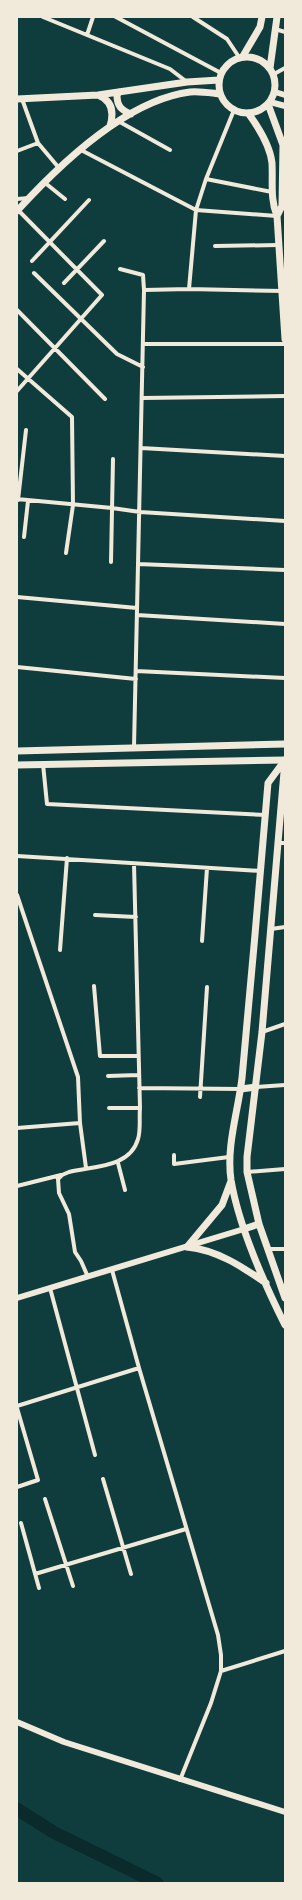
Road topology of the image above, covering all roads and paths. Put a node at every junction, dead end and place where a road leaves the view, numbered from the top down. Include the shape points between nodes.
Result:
1 (43, 17) edge
2 (93, 17) edge
3 (116, 17) edge
4 (193, 17) edge
5 (262, 17) edge
6 (277, 17) edge
7 (274, 29) junction
8 (285, 32) edge
9 (87, 35) junction
10 (241, 57) junction
11 (285, 68) edge
12 (272, 71) junction
13 (220, 76) junction
14 (187, 82) junction
15 (119, 92) junction
16 (274, 92) junction
17 (220, 94) junction
18 (98, 95) junction
19 (285, 95) edge
20 (20, 99) edge
21 (269, 103) junction
22 (285, 106) edge
23 (234, 110) junction
24 (248, 113) junction
25 (131, 114) junction
26 (117, 121) junction
27 (110, 126) junction
28 (38, 143) junction
29 (284, 144) edge
30 (81, 150) junction
31 (170, 150) dead end
32 (17, 151) edge
33 (60, 169) junction
34 (206, 179) junction
35 (44, 182) junction
36 (272, 192) junction
37 (29, 198) junction
38 (17, 199) edge
39 (65, 199) dead end
40 (89, 200) dead end
41 (17, 210) edge
42 (196, 210) junction
43 (278, 216) junction
44 (104, 241) dead end
45 (50, 242) junction
46 (215, 246) dead end
47 (278, 246) junction
48 (32, 261) dead end
49 (76, 269) junction
50 (120, 269) dead end
51 (34, 273) dead end
52 (64, 283) dead end
53 (189, 289) junction
54 (144, 290) junction
55 (283, 291) edge
56 (17, 310) edge
57 (81, 319) junction
58 (284, 322) edge
59 (285, 339) edge
60 (143, 344) junction
61 (285, 344) edge
62 (56, 348) junction
63 (142, 367) junction
64 (17, 369) edge
65 (28, 378) junction
66 (17, 391) edge
67 (285, 396) edge
68 (142, 398) junction
69 (105, 399) dead end
70 (26, 430) dead end
71 (141, 448) junction
72 (285, 456) edge
73 (113, 459) dead end
74 (18, 500) edge
75 (28, 500) junction
76 (73, 505) junction
77 (112, 508) junction
78 (140, 512) junction
79 (285, 522) edge
80 (24, 537) dead end
81 (66, 553) dead end
82 (111, 562) dead end
83 (138, 564) junction
84 (285, 570) edge
85 (17, 597) edge
86 (138, 608) junction
87 (137, 615) junction
88 (285, 624) edge
89 (17, 668) edge
90 (136, 671) junction
91 (285, 678) edge
92 (136, 679) junction
93 (285, 744) edge
94 (134, 747) junction
95 (43, 749) junction
96 (17, 751) edge
97 (285, 755) edge
98 (285, 760) edge
99 (43, 764) junction
100 (17, 765) edge
101 (266, 815) junction
102 (282, 843) edge
103 (17, 856) edge
104 (67, 858) junction
105 (134, 864) junction
106 (207, 868) junction
107 (261, 871) junction
108 (17, 895) edge
109 (96, 915) dead end
110 (136, 917) junction
111 (285, 927) edge
112 (271, 929) junction
113 (202, 941) dead end
114 (60, 950) dead end
115 (94, 986) dead end
116 (207, 987) dead end
117 (285, 1024) edge
118 (262, 1032) junction
119 (138, 1056) junction
120 (138, 1075) junction
121 (108, 1076) dead end
122 (285, 1085) edge
123 (256, 1087) junction
124 (139, 1088) junction
125 (200, 1088) junction
126 (241, 1089) junction
127 (200, 1097) dead end
128 (109, 1108) dead end
129 (140, 1108) junction
130 (80, 1123) junction
131 (17, 1128) edge
132 (174, 1155) dead end
133 (229, 1157) junction
134 (118, 1162) junction
135 (86, 1168) junction
136 (285, 1170) edge
137 (247, 1172) junction
138 (62, 1175) junction
139 (231, 1181) junction
140 (17, 1186) edge
141 (125, 1190) dead end
142 (259, 1224) junction
143 (244, 1229) junction
144 (187, 1247) junction
145 (285, 1249) edge
146 (269, 1250) junction
147 (112, 1270) junction
148 (88, 1277) junction
149 (266, 1283) junction
150 (50, 1288) junction
151 (17, 1298) edge
152 (285, 1298) edge
153 (285, 1324) edge
154 (139, 1368) junction
155 (77, 1387) junction
156 (17, 1407) edge
157 (19, 1420) edge
158 (95, 1455) dead end
159 (103, 1479) dead end
160 (17, 1487) edge
161 (45, 1499) dead end
162 (21, 1523) dead end
163 (186, 1529) junction
164 (122, 1548) junction
165 (65, 1565) junction
166 (35, 1574) junction
167 (131, 1574) dead end
168 (73, 1586) dead end
169 (39, 1588) dead end
170 (285, 1651) edge
171 (221, 1671) junction
172 (17, 1722) edge
173 (180, 1780) junction
174 (285, 1812) edge

1 - 9 street
2 - 9 street
3 - 13 street
4 - 10 street via 227,39
5 - 10 main road via 260,27
6 - 7 main road
7 - 8 street
7 - 12 main road
9 - 14 street via 170,69
10 - 12 main road via 258,58
10 - 13 main road via 228,63
11 - 12 street
12 - 16 main road
13 - 14 main road
13 - 17 main road
14 - 15 main road
15 - 18 main road
15 - 25 main road via 118,106
16 - 19 street
16 - 21 main road
17 - 23 main road via 223,101
17 - 25 main road via 191,92 156,100
18 - 20 main road
18 - 27 main road via 110,103 114,115
20 - 28 street
21 - 22 street
21 - 24 main road
21 - 29 main road
23 - 24 main road
23 - 34 street
24 - 36 main road via 264,136 270,152
25 - 26 main road
26 - 27 main road
26 - 31 street
27 - 30 main road
28 - 32 street
28 - 33 street
29 - 43 main road via 282,206
30 - 33 main road
30 - 42 street
33 - 35 main road
34 - 36 street
34 - 42 street
35 - 37 main road
35 - 39 street
36 - 43 main road via 273,205
37 - 38 street
37 - 41 main road
40 - 45 street
41 - 45 street
42 - 43 street
42 - 53 street
43 - 47 main road
44 - 49 street
45 - 48 street
45 - 49 street
46 - 47 street
47 - 55 main road
49 - 52 street
49 - 57 street via 102,296
50 - 54 street via 143,275
51 - 57 street
53 - 54 street
53 - 55 street
54 - 60 street
55 - 58 main road
56 - 62 street
57 - 62 street
57 - 63 street via 117,354
58 - 59 main road
60 - 61 street
60 - 63 street
62 - 65 street
62 - 69 street
63 - 68 street
64 - 65 street
65 - 66 street
65 - 76 street via 72,417
67 - 68 street
68 - 71 street
70 - 74 street
71 - 72 street
71 - 78 street
73 - 77 street
74 - 75 street
75 - 76 street
75 - 80 street
76 - 77 street
76 - 81 street
77 - 78 street
77 - 82 street
78 - 79 street
78 - 83 street
83 - 84 street
83 - 86 street
85 - 86 street
86 - 87 street
87 - 88 street
87 - 90 street
89 - 92 street
90 - 91 street
90 - 92 street
92 - 94 street
93 - 94 main road
94 - 95 main road
95 - 96 main road
95 - 99 main road
97 - 98 main road
98 - 99 main road
98 - 101 main road via 268,783
98 - 102 main road
99 - 100 main road
99 - 101 street via 47,804
101 - 107 main road
102 - 112 main road
103 - 104 street
104 - 105 street
104 - 114 street
105 - 106 street
105 - 110 street
106 - 107 street
106 - 113 street
107 - 126 main road
108 - 130 street via 78,1077
109 - 110 street
110 - 119 street
111 - 112 street
112 - 118 main road
115 - 119 street via 100,1056
116 - 125 street
117 - 118 street
118 - 123 main road
119 - 120 street
120 - 121 street
120 - 124 street
122 - 123 street
123 - 126 main road
123 - 137 main road
124 - 125 street
124 - 129 street
125 - 126 street
125 - 127 street
126 - 133 main road
128 - 129 street
129 - 134 street via 138,1140 129,1154
130 - 131 street
130 - 135 street
132 - 133 street via 174,1164
133 - 139 main road
134 - 135 street
134 - 141 street
135 - 138 street
136 - 137 street
137 - 142 main road
138 - 140 street
138 - 148 street via 58,1179 59,1193 69,1214 75,1252
139 - 143 main road
139 - 144 main road via 222,1205
142 - 143 main road
142 - 146 main road
143 - 144 street
143 - 149 main road
144 - 147 street
144 - 149 main road via 202,1249 223,1257 244,1267
145 - 146 street
146 - 152 main road
147 - 148 street
147 - 154 street
148 - 150 street
149 - 153 main road
150 - 151 street
150 - 155 street
154 - 155 street
154 - 163 street
155 - 156 street
155 - 158 street
156 - 157 street
157 - 160 street via 38,1480
159 - 164 street
161 - 165 street
162 - 166 street
163 - 164 street
163 - 171 street via 218,1635
164 - 165 street
164 - 167 street
165 - 166 street
165 - 168 street
166 - 169 street
170 - 171 street
171 - 173 street
172 - 173 street via 64,1742
173 - 174 street

